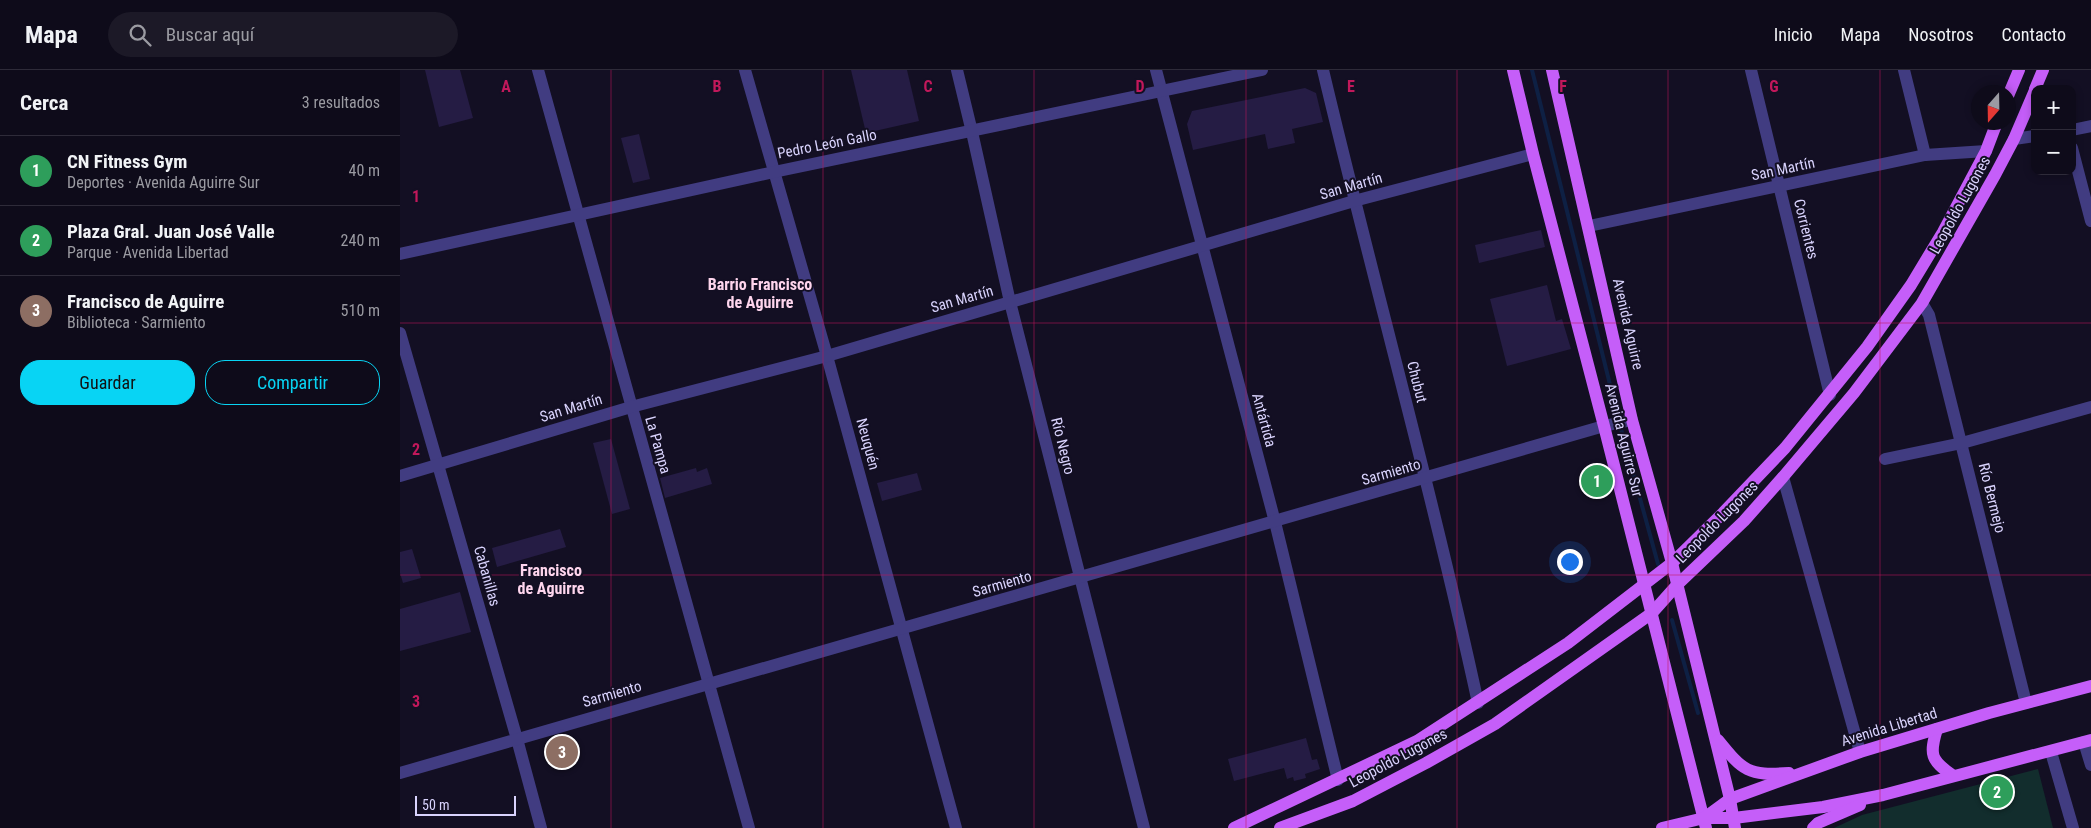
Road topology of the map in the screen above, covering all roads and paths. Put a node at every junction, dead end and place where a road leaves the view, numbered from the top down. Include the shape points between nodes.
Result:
1 (538, 70) edge
2 (745, 70) edge
3 (957, 70) edge
4 (1156, 70) edge
5 (1262, 70) edge
6 (1323, 70) edge
7 (1513, 70) edge
8 (1552, 70) edge
9 (1751, 70) edge
10 (1904, 70) edge
11 (2019, 70) edge
12 (2043, 70) edge
13 (2013, 85) edge
14 (2037, 85) edge
15 (1162, 91) junction
16 (2031, 99) edge
17 (2091, 126) edge
18 (2076, 129) edge
19 (1994, 130) edge
20 (972, 132) junction
21 (2031, 137) edge
22 (2014, 139) junction
23 (1986, 150) junction
24 (1533, 154) junction
25 (1925, 155) junction
26 (2076, 163) edge
27 (774, 172) junction
28 (1779, 186) junction
29 (1354, 202) junction
30 (579, 216) junction
31 (2091, 221) edge
32 (1589, 226) junction
33 (1201, 247) junction
34 (400, 254) edge
35 (1010, 302) junction
36 (1922, 302) junction
37 (400, 333) edge
38 (827, 356) junction
39 (1830, 395) junction
40 (631, 407) junction
41 (2091, 407) edge
42 (1629, 421) junction
43 (1608, 426) junction
44 (1962, 444) junction
45 (1885, 459) dead end
46 (438, 465) junction
47 (400, 476) edge
48 (1783, 477) junction
49 (1425, 478) junction
50 (1275, 522) junction
51 (1672, 563) junction
52 (1080, 579) junction
53 (1644, 584) junction
54 (1677, 584) junction
55 (1652, 614) junction
56 (901, 629) junction
57 (710, 683) junction
58 (2091, 686) edge
59 (1478, 703) junction
60 (2026, 703) junction
61 (1937, 729) junction
62 (1714, 736) junction
63 (517, 739) junction
64 (2088, 741) edge
65 (1860, 752) junction
66 (2051, 752) junction
67 (2091, 765) edge
68 (1804, 772) junction
69 (400, 773) edge
70 (1952, 775) junction
71 (1338, 780) junction
72 (1883, 795) junction
73 (1730, 799) junction
74 (1248, 822) junction
75 (1705, 823) edge
76 (1735, 823) edge
77 (541, 828) edge
78 (749, 828) edge
79 (956, 828) edge
80 (1144, 828) edge
81 (1224, 828) edge
82 (1234, 828) edge
83 (1280, 828) edge
84 (1662, 828) edge
85 (1813, 828) edge
86 (2073, 828) edge

1 - 30 street, La Pampa
2 - 27 street, Neuquén
3 - 20 street, Río Negro
4 - 15 street, Antártida
5 - 15 street, Pedro León Gallo
6 - 29 street, Chubut
7 - 24 main road, Avenida Aguirre Sur
8 - 32 main road, Avenida Aguirre
9 - 28 street, Corrientes
10 - 25 street
11 - 13 main road
12 - 14 main road, Leopoldo Lugones
15 - 20 street, Pedro León Gallo
15 - 33 street, Antártida
16 - 22 main road, Leopoldo Lugones
17 - 18 street
19 - 23 main road, Leopoldo Lugones
20 - 27 street, Pedro León Gallo
20 - 35 street, Río Negro
21 - 22 street
22 - 36 main road, Leopoldo Lugones via 1964,233
23 - 25 street, San Martín
23 - 39 main road, Leopoldo Lugones via 1943,232 1910,285
24 - 29 street, San Martín
24 - 43 main road, Avenida Aguirre Sur
25 - 28 street, San Martín
26 - 31 street
27 - 30 street, Pedro León Gallo
27 - 38 street, Neuquén
28 - 32 street, San Martín
28 - 39 street, Corrientes
29 - 33 street, San Martín
29 - 49 street, Chubut
30 - 34 street, Pedro León Gallo
30 - 40 street, La Pampa
32 - 42 main road, Avenida Aguirre
33 - 35 street, San Martín
33 - 50 street, Antártida
35 - 38 street, San Martín
35 - 52 street, Río Negro
36 - 44 street, Río Bermejo via 1929,315
36 - 48 main road, Leopoldo Lugones via 1854,393
37 - 46 street, Cabanillas
38 - 40 street, San Martín
38 - 56 street, Neuquén
39 - 51 main road, Leopoldo Lugones via 1778,456
40 - 46 street, San Martín
40 - 57 street, La Pampa
41 - 44 street
42 - 43 street, Sarmiento
42 - 51 main road, Avenida Aguirre
43 - 49 street, Sarmiento
43 - 53 main road, Avenida Aguirre Sur
44 - 45 street
44 - 60 street, Río Bermejo
46 - 47 street, San Martín
46 - 63 street, Cabanillas
48 - 54 main road, Leopoldo Lugones via 1744,521
48 - 65 street
49 - 50 street, Sarmiento
49 - 59 street, Chubut
50 - 52 street, Sarmiento
50 - 71 street, Antártida
51 - 53 main road, Leopoldo Lugones
51 - 54 main road, Avenida Aguirre
52 - 56 street, Sarmiento
52 - 80 street, Río Negro
53 - 55 main road, Avenida Aguirre Sur
53 - 59 main road, Leopoldo Lugones via 1568,643
54 - 55 main road, Leopoldo Lugones
54 - 62 main road
55 - 75 main road, Avenida Aguirre Sur
55 - 83 main road, Leopoldo Lugones via 1495,724 1353,801
56 - 57 street, Sarmiento
56 - 79 street, Neuquén
57 - 63 street, Sarmiento
57 - 78 street, La Pampa
58 - 60 main road, Avenida Libertad
59 - 71 main road, Leopoldo Lugones via 1417,742
60 - 61 main road, Avenida Libertad
61 - 65 main road, Avenida Libertad
61 - 70 main road via 1933,756 1936,764
62 - 68 main road via 1738,764 1754,773
62 - 73 main road
63 - 69 street, Sarmiento
63 - 77 street, Cabanillas
64 - 66 main road, Avenida Libertad
64 - 67 street
65 - 68 main road, Avenida Libertad
66 - 70 main road, Avenida Libertad
66 - 86 street
68 - 73 main road, Avenida Libertad
70 - 72 main road, Avenida Libertad
71 - 74 main road, Leopoldo Lugones
72 - 76 main road, Avenida Libertad
72 - 85 main road
73 - 75 main road, Avenida Libertad
73 - 76 main road
74 - 81 street
74 - 82 main road, Leopoldo Lugones
75 - 76 main road, Avenida Libertad
75 - 84 main road, Avenida Libertad

